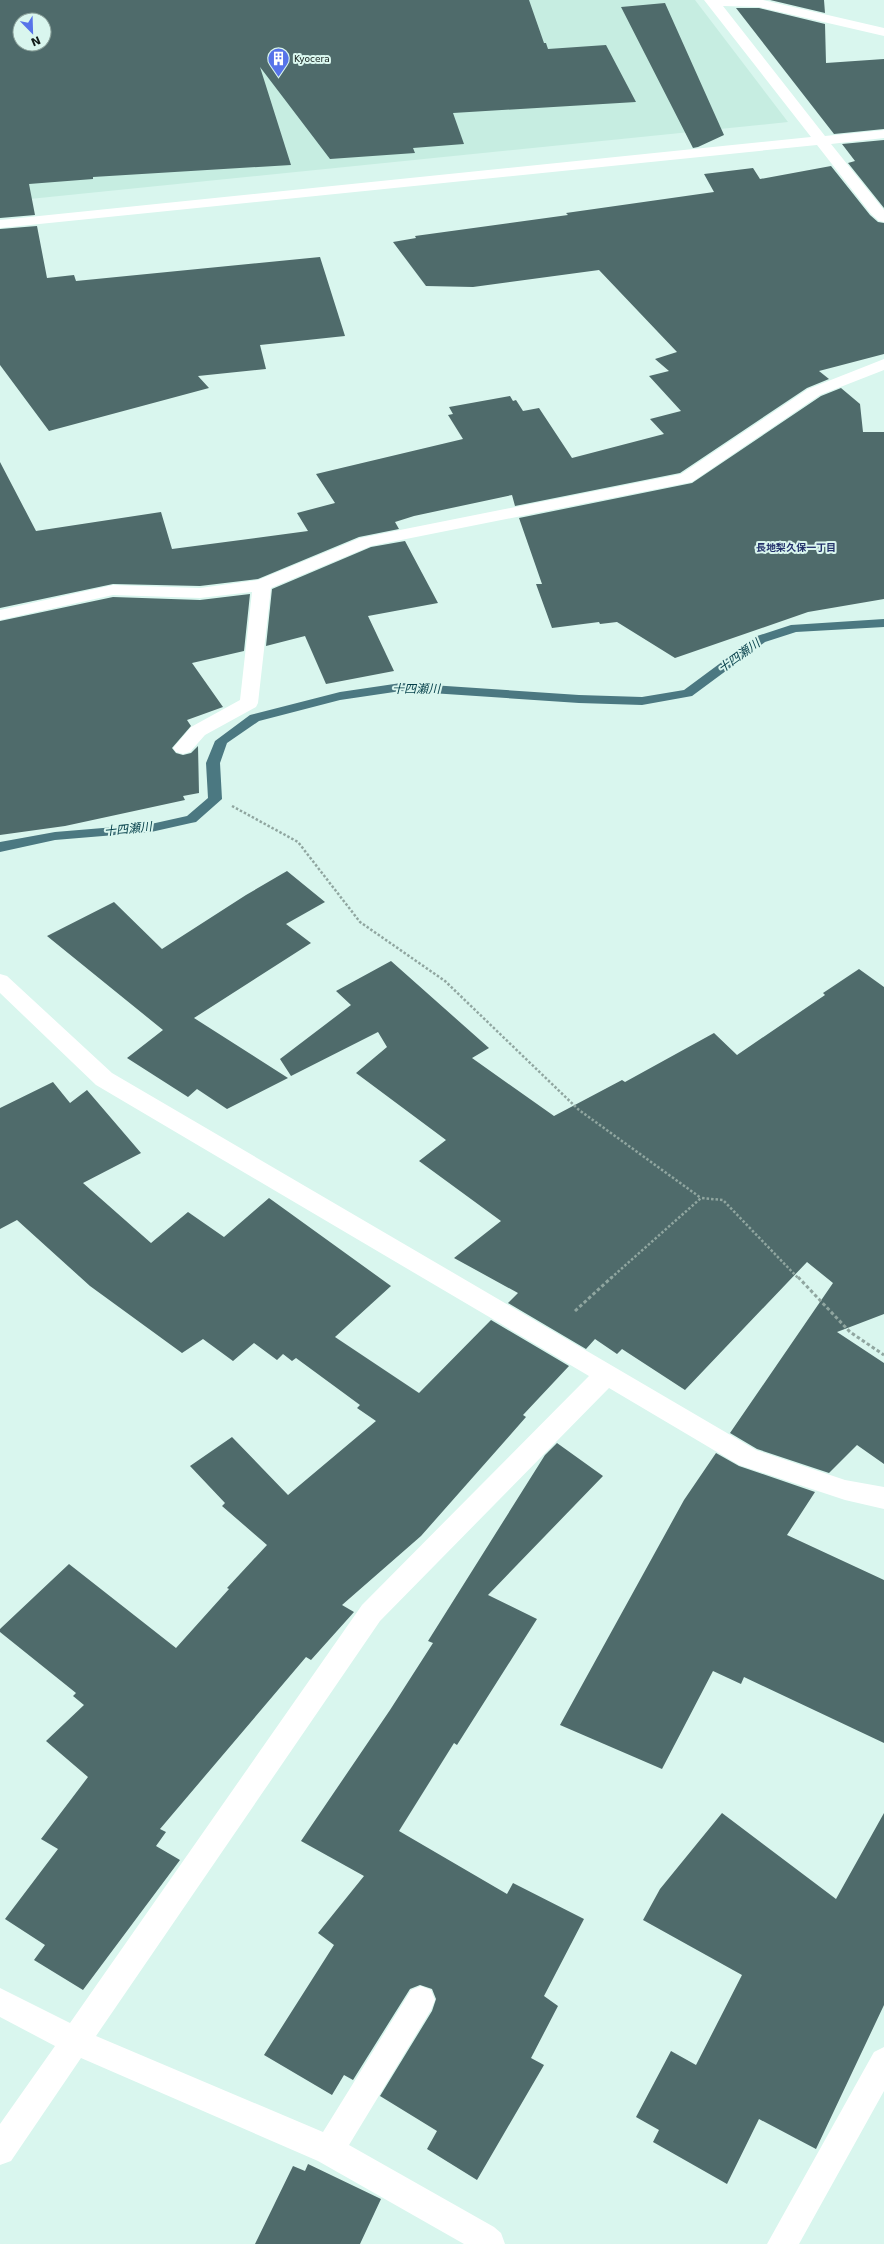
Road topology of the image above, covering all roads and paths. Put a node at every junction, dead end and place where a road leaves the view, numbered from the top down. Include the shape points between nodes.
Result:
1 (712, 1) edge
2 (884, 32) edge
3 (884, 134) edge
4 (821, 140) junction
5 (884, 218) edge
6 (0, 224) edge
7 (884, 364) edge
8 (262, 585) junction
9 (0, 615) edge
10 (183, 748) dead end
11 (232, 806) dead end
12 (0, 981) edge
13 (701, 1198) junction
14 (545, 1338) junction
15 (884, 1355) edge
16 (606, 1375) junction
17 (884, 1498) edge
18 (421, 2000) dead end
19 (0, 2002) edge
20 (75, 2041) junction
21 (884, 2062) edge
22 (0, 2150) edge
23 (329, 2150) junction
24 (490, 2244) edge
25 (782, 2244) edge

1 - 2 street via 759,3
1 - 4 street
3 - 4 street
4 - 5 street
4 - 6 street
7 - 8 street via 814,392 686,478 366,542
8 - 9 street via 200,593 113,590
8 - 10 street via 249,703 198,731
11 - 13 path via 298,842 360,922 445,981 579,1110
12 - 14 street via 104,1079
13 - 14 path
13 - 15 path via 723,1200 850,1332
14 - 16 street
16 - 17 street via 748,1458 845,1490
16 - 20 street via 371,1614
18 - 23 street
19 - 20 street
20 - 22 street
20 - 23 street
21 - 25 street
23 - 24 street

